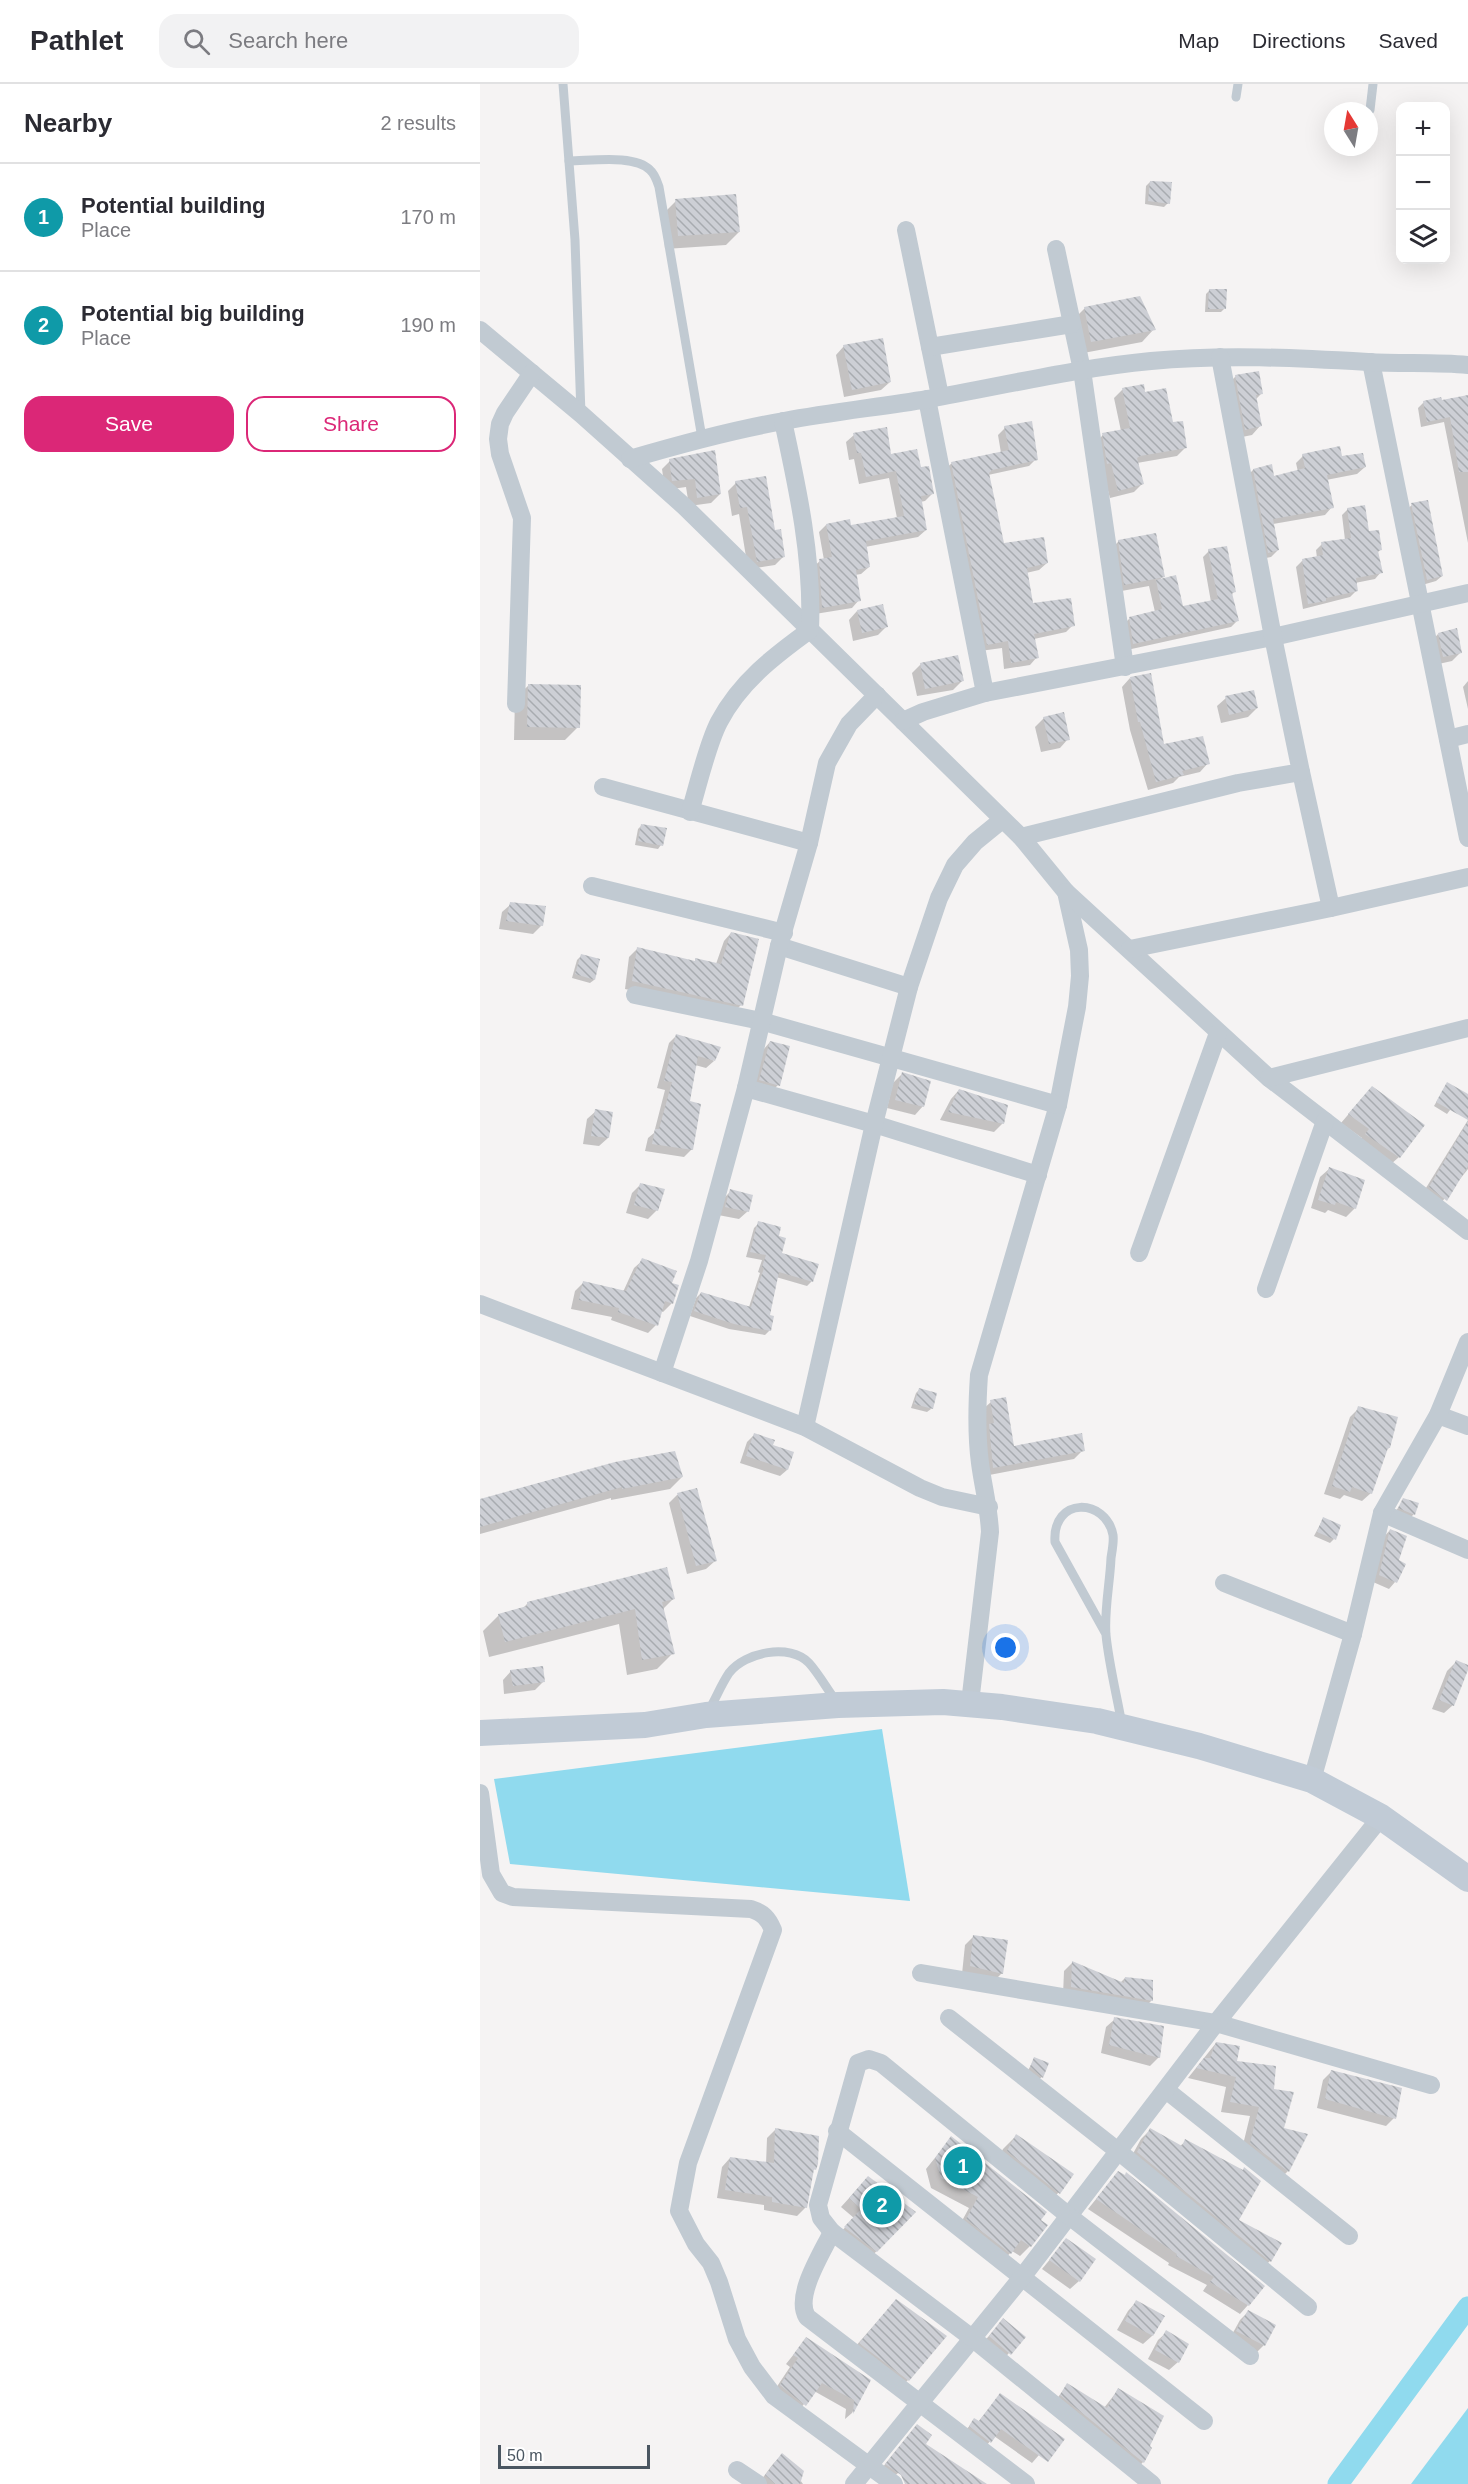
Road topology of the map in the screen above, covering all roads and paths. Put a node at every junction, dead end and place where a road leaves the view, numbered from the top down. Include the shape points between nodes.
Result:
1 (563, 84) edge
2 (1238, 84) edge
3 (1373, 84) edge
4 (1236, 97) dead end
5 (1371, 102) edge
6 (569, 161) junction
7 (906, 230) dead end
8 (1056, 249) dead end
9 (1072, 324) junction
10 (480, 330) edge
11 (930, 347) junction
12 (1220, 357) junction
13 (1371, 362) junction
14 (1468, 365) edge
15 (1082, 370) junction
16 (532, 373) junction
17 (934, 398) junction
18 (581, 414) junction
19 (783, 421) junction
20 (702, 438) junction
21 (630, 459) junction
22 (1468, 592) edge
23 (1419, 603) junction
24 (810, 630) junction
25 (1273, 637) junction
26 (1125, 667) junction
27 (985, 693) junction
28 (877, 695) junction
29 (516, 704) dead end
30 (903, 721) junction
31 (1468, 734) edge
32 (1448, 739) junction
33 (1301, 772) junction
34 (603, 787) dead end
35 (690, 812) junction
36 (1002, 820) junction
37 (1021, 837) junction
38 (1468, 837) edge
39 (809, 843) junction
40 (1468, 877) edge
41 (592, 886) dead end
42 (1066, 892) junction
43 (1331, 908) junction
44 (781, 940) junction
45 (1130, 949) junction
46 (909, 987) junction
47 (635, 995) dead end
48 (761, 1021) junction
49 (1465, 1032) edge
50 (1218, 1033) junction
51 (890, 1056) junction
52 (1269, 1078) junction
53 (746, 1089) junction
54 (1058, 1104) junction
55 (1325, 1121) junction
56 (874, 1124) junction
57 (1038, 1175) junction
58 (1468, 1231) edge
59 (1139, 1253) dead end
60 (1266, 1289) dead end
61 (480, 1304) edge
62 (1468, 1342) edge
63 (662, 1373) junction
64 (1438, 1414) junction
65 (1468, 1426) edge
66 (805, 1427) junction
67 (989, 1507) junction
68 (1382, 1513) junction
69 (1468, 1550) edge
70 (1224, 1583) dead end
71 (1106, 1634) junction
72 (1353, 1634) junction
73 (970, 1703) junction
74 (838, 1705) junction
75 (706, 1715) junction
76 (1122, 1728) junction
77 (480, 1733) edge
78 (1312, 1780) junction
79 (480, 1793) edge
80 (1381, 1817) junction
81 (1468, 1879) edge
82 (921, 1973) dead end
83 (949, 2018) dead end
84 (1216, 2023) junction
85 (1431, 2085) dead end
86 (1166, 2090) junction
87 (837, 2131) junction
88 (1118, 2151) junction
89 (1069, 2216) junction
90 (832, 2232) junction
91 (1349, 2236) dead end
92 (1023, 2276) junction
93 (1308, 2307) dead end
94 (972, 2338) junction
95 (1250, 2356) dead end
96 (921, 2403) junction
97 (1204, 2421) dead end
98 (870, 2465) junction
99 (737, 2470) dead end
100 (758, 2484) edge
101 (854, 2484) edge
102 (894, 2484) edge
103 (1026, 2484) edge
104 (1152, 2484) edge

1 - 6 lane
2 - 4 lane
3 - 5 lane
6 - 18 lane
6 - 20 lane via 630,160 641,163 655,177
7 - 11 street
8 - 9 street
9 - 11 street
9 - 15 street
10 - 16 street
11 - 17 street
12 - 13 street
12 - 15 street
12 - 25 street
13 - 14 street
13 - 23 street
15 - 17 street
15 - 26 street
16 - 18 street
16 - 29 street via 505,413 498,440 522,518
17 - 19 street
17 - 27 street
18 - 21 street
19 - 20 street
19 - 24 street via 810,576
20 - 21 street
21 - 24 street via 685,507
22 - 23 street
23 - 25 street
23 - 32 street
24 - 28 street
24 - 35 street via 771,658 740,690 718,724
25 - 26 street
25 - 33 street
26 - 27 street
27 - 30 street
28 - 30 street
28 - 39 street via 849,724 828,763
30 - 36 street
31 - 32 street
32 - 38 street
33 - 37 street via 1238,783
33 - 43 street
34 - 35 street
35 - 39 street
36 - 37 street
36 - 46 street via 975,842 955,866 939,898
37 - 42 street
39 - 44 street
40 - 43 street
41 - 44 street
42 - 45 street
42 - 54 street via 1079,950 1080,976
43 - 45 street
44 - 46 street
44 - 48 street
45 - 50 street
46 - 51 street
47 - 48 street
48 - 51 street
48 - 53 street
49 - 52 street
50 - 52 street
50 - 59 street
51 - 54 street
51 - 56 street
52 - 55 street
53 - 56 street
53 - 63 street via 699,1261
54 - 57 street
55 - 58 street
55 - 60 street
56 - 57 street
56 - 66 street
57 - 67 street via 979,1375 976,1416
61 - 63 street
62 - 64 street
63 - 66 street
64 - 65 street
64 - 68 street
66 - 67 street via 920,1488
67 - 73 street via 988,1565
68 - 69 street
68 - 72 street
70 - 72 street
71 - 71 lane via 1055,1542 1058,1520 1080,1507 1101,1514 1113,1535
71 - 76 lane
72 - 78 street
73 - 74 main road
73 - 76 main road via 1098,1721
74 - 75 main road
74 - 75 lane via 809,1663 799,1655 783,1651 756,1655 742,1662 730,1672
75 - 77 main road via 645,1725
76 - 78 main road
78 - 80 main road
79 - 98 street via 491,1874 502,1893 513,1897 751,1909 769,1920 773,1930 688,2163 679,2211 711,2263 737,2339 752,2367 774,2396
80 - 81 main road
80 - 84 street
82 - 84 street
83 - 88 street
84 - 85 street
84 - 86 street
86 - 88 street
86 - 91 street
87 - 89 street via 858,2063 869,2059 881,2063
87 - 90 street via 818,2205 821,2218
87 - 92 street
88 - 89 street
88 - 93 street
89 - 92 street
89 - 95 street
90 - 94 street
90 - 96 street via 803,2295 803,2311
92 - 94 street
92 - 97 street
94 - 96 street
94 - 104 street
96 - 98 street
96 - 103 street
98 - 101 street
98 - 102 street
99 - 100 street

